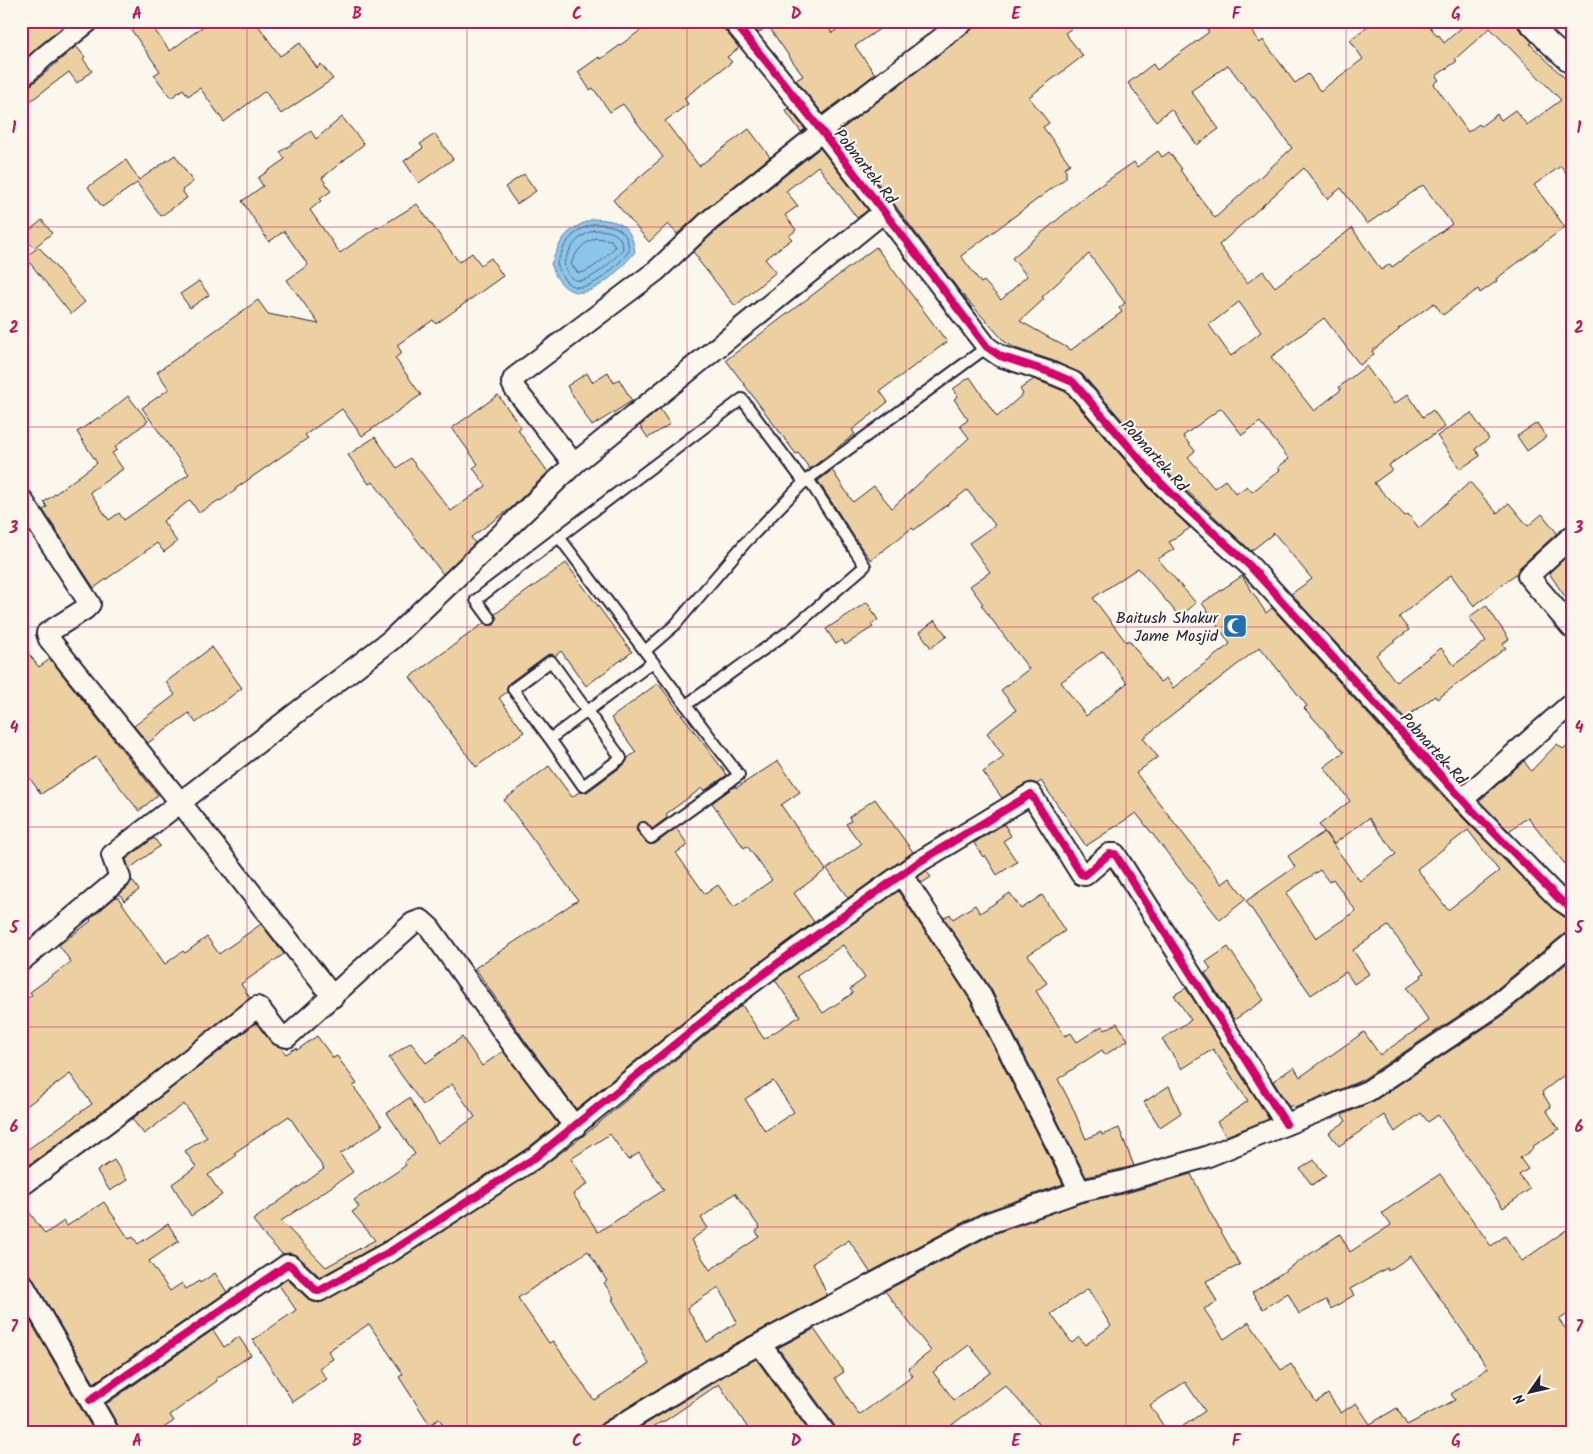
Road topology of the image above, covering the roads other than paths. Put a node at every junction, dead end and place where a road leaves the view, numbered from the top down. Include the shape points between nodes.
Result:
1 (89, 21) edge
2 (733, 21) edge
3 (964, 21) edge
4 (1528, 21) edge
5 (1572, 64) edge
6 (21, 78) edge
7 (822, 130) junction
8 (885, 211) junction
9 (987, 347) junction
10 (574, 464) junction
11 (806, 481) junction
12 (21, 498) edge
13 (1572, 536) edge
14 (560, 537) junction
15 (490, 619) dead end
16 (1572, 628) edge
17 (645, 651) junction
18 (653, 662) junction
19 (1572, 703) edge
20 (686, 705) junction
21 (587, 711) junction
22 (550, 739) junction
23 (1462, 800) junction
24 (180, 802) junction
25 (643, 828) dead end
26 (902, 875) junction
27 (1568, 899) edge
28 (1572, 943) edge
29 (21, 961) edge
30 (332, 997) junction
31 (1286, 1124) junction
32 (575, 1126) junction
33 (21, 1186) edge
34 (1080, 1191) junction
35 (21, 1281) edge
36 (760, 1344) junction
37 (90, 1400) junction
38 (109, 1433) edge
39 (608, 1433) edge
40 (825, 1433) edge

1 - 6 street
2 - 7 street, Pobnartek Rd
3 - 7 street
4 - 5 street
7 - 8 street, Pobnartek Rd
7 - 10 street via 710,220 656,271 514,378 515,389
8 - 9 street, Pobnartek Rd
8 - 10 street
9 - 11 lane
9 - 23 street, Pobnartek Rd via 1000,356 1073,382 1132,452 1183,506 1249,565
10 - 24 street via 391,640
11 - 14 lane via 742,398
11 - 17 lane via 745,543 675,625
11 - 20 lane via 865,566 792,628
12 - 24 street via 90,604 47,633 49,639
13 - 16 street via 1528,576
14 - 15 lane via 476,600
14 - 17 lane
17 - 18 lane
18 - 20 lane
18 - 21 lane
19 - 23 street
20 - 25 lane via 739,775 652,838
21 - 22 lane
21 - 22 lane via 621,758 583,786
21 - 22 lane via 551,661 513,689
23 - 27 street, Pobnartek Rd
24 - 29 street via 112,855 120,878
24 - 30 street
26 - 31 street via 1031,794 1081,874 1085,875 1109,854 1115,854
26 - 32 street via 739,992
26 - 34 street via 980,994
28 - 31 street via 1494,1007 1368,1091
30 - 32 street via 421,920
30 - 33 street via 287,1037 280,1035 260,1009 252,1010
31 - 34 street via 1206,1156
32 - 37 street via 479,1196 319,1291 287,1265
34 - 36 street via 986,1224
35 - 37 street
36 - 39 street
36 - 40 street
37 - 38 street

